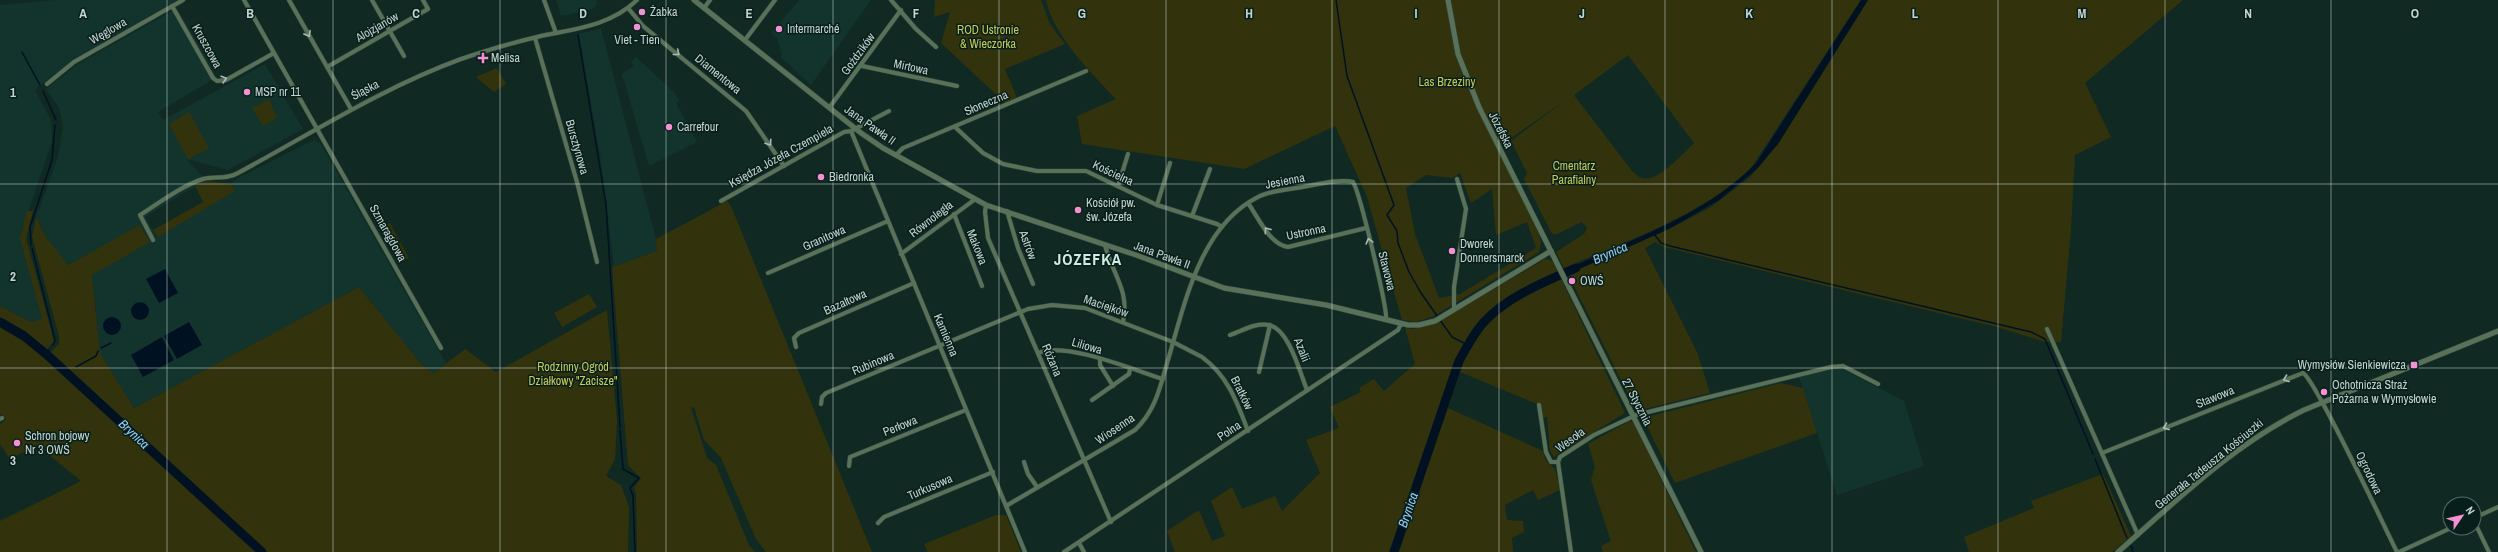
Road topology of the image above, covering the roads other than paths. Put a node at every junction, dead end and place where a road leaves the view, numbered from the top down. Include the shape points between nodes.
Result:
1 (183, 0) edge
2 (244, 0) edge
3 (288, 0) edge
4 (372, 0) edge
5 (423, 0) edge
6 (544, 0) edge
7 (637, 0) edge
8 (694, 0) edge
9 (710, 0) edge
10 (775, 0) edge
11 (891, 0) edge
12 (1448, 0) edge
13 (172, 6) junction
14 (628, 8) junction
15 (704, 8) junction
16 (901, 10) junction
17 (390, 30) junction
18 (556, 33) junction
19 (535, 38) junction
20 (745, 40) junction
21 (936, 46) dead end
22 (274, 53) junction
23 (404, 56) dead end
24 (862, 66) junction
25 (327, 67) junction
26 (1086, 71) dead end
27 (47, 84) dead end
28 (957, 86) dead end
29 (829, 108) junction
30 (351, 109) junction
31 (889, 111) dead end
32 (955, 127) junction
33 (318, 128) junction
34 (853, 129) junction
35 (1128, 154) dead end
36 (896, 155) junction
37 (1170, 162) dead end
38 (784, 166) junction
39 (1210, 169) dead end
40 (1457, 179) dead end
41 (1349, 181) joint
42 (1118, 186) junction
43 (974, 200) junction
44 (721, 201) dead end
45 (1248, 202) junction
46 (986, 205) junction
47 (1157, 205) junction
48 (1007, 212) junction
49 (954, 214) junction
50 (1192, 216) junction
51 (888, 221) junction
52 (1222, 227) junction
53 (1366, 228) junction
54 (153, 240) dead end
55 (1105, 245) junction
56 (1551, 251) junction
57 (901, 254) junction
58 (1556, 261) joint
59 (597, 262) dead end
60 (768, 273) dead end
61 (1194, 277) junction
62 (914, 283) junction
63 (1033, 284) dead end
64 (982, 286) dead end
65 (1454, 309) junction
66 (1021, 312) junction
67 (1386, 320) junction
68 (1123, 322) junction
69 (1401, 324) junction
70 (1270, 325) junction
71 (2047, 329) dead end
72 (2498, 331) edge
73 (1230, 335) dead end
74 (1173, 342) junction
75 (940, 346) junction
76 (796, 347) dead end
77 (441, 348) dead end
78 (1038, 353) junction
79 (1100, 360) junction
80 (1130, 369) junction
81 (1258, 372) dead end
82 (1162, 379) junction
83 (1878, 384) dead end
84 (1113, 386) junction
85 (1307, 390) junction
86 (1092, 400) dead end
87 (2322, 402) junction
88 (821, 404) dead end
89 (1539, 405) dead end
90 (966, 410) junction
91 (1633, 416) junction
92 (1248, 430) junction
93 (2102, 453) junction
94 (1084, 460) junction
95 (1024, 462) dead end
96 (1558, 462) junction
97 (849, 466) dead end
98 (992, 472) junction
99 (1037, 487) junction
100 (1006, 506) junction
101 (2498, 507) edge
102 (2482, 514) edge
103 (1111, 522) junction
104 (878, 523) dead end
105 (2442, 532) edge
106 (2138, 535) junction
107 (2481, 536) edge
108 (1079, 542) junction
109 (1025, 552) edge
110 (1064, 552) edge
111 (1084, 552) edge
112 (1571, 552) edge
113 (1701, 552) edge
114 (2118, 552) edge
115 (2398, 552) edge
116 (2489, 552) edge

1 - 13 street, Węglowa
2 - 22 street, Szmaragdowa
3 -> 25 street
4 - 17 street
5 - 17 street, Alojzjanów via 428,9
6 - 18 street
7 - 14 street, Śląska
8 - 15 street, Jana Pawła II
9 - 15 street
10 - 20 street
11 - 16 street
12 - 56 street, Józefska via 1458,54 1467,81
13 -> 22 street, Kruszcowa via 217,81 226,80
13 - 27 street, Węglowa via 74,62
14 - 18 street, Śląska via 594,25
14 -> 38 street, Diamentowa via 643,26 746,111
15 - 20 street, Jana Pawła II
16 - 21 street via 916,29
16 - 24 street, Goździków
17 - 23 street
17 - 25 street, Alojzjanów
18 - 19 street, Śląska
19 - 30 street, Śląska via 462,59 380,93
19 - 59 street, Bursztynowa via 577,182
20 - 29 street, Jana Pawła II
22 - 33 street, Szmaragdowa
24 - 28 street, Mirtowa
24 - 29 street, Goździków
25 - 30 street
26 - 32 street, Słoneczna
29 - 34 street, Jana Pawła II
30 - 33 street, Śląska
31 - 34 street, Księdza Józefa Czempiela
32 - 36 street, Słoneczna via 903,148
32 - 42 street, Kościelna via 983,153 1003,164 1038,171 1086,170
33 - 54 street, Śląska via 238,173 226,178 203,179 140,216
33 - 77 street, Szmaragdowa
34 - 36 street, Jana Pawła II
34 - 38 street, Księdza Józefa Czempiela
34 - 51 street, Kamienna
35 - 42 street
36 - 43 street, Jana Pawła II
37 - 47 street
38 - 44 street, Księdza Józefa Czempiela
39 - 50 street
40 - 65 street via 1466,209 1454,287
41 - 45 street, Jesienna via 1274,192
41 - 53 street, Stawowa via 1356,186
42 - 47 street, Kościelna
43 - 46 street, Jana Pawła II
43 - 49 street, Równoległa
45 - 52 street, Jesienna
53 -> 45 street, Ustronna via 1284,247 1275,241
46 - 48 street, Jana Pawła II
46 - 66 street, Różana via 988,238
47 - 50 street, Kościelna
48 - 55 street, Jana Pawła II
48 - 63 street, Astrów
49 - 57 street, Równoległa
49 - 64 street, Makowa
50 - 52 street, Kościelna
51 - 57 street, Kamienna
51 - 60 street, Granitowa
52 - 61 street, Jesienna
67 -> 53 street, Stawowa via 1387,313
55 - 61 street, Jana Pawła II
55 - 68 street via 1124,295 1126,307
56 - 58 street, Józefska
56 - 65 street, Jana Pawła II
57 - 62 street, Kamienna
58 - 91 street, 27 Stycznia
61 - 67 street, Jana Pawła II via 1224,288 1333,307
61 - 74 street, Wiosenna
62 - 75 street, Kamienna
62 - 76 street, Bazaltowa via 799,333 794,338
65 - 69 street, Jana Pawła II via 1435,321 1416,326
66 - 68 street, Maciejków via 1052,305 1076,306
66 - 75 street, Maciejków
66 - 78 street, Różana
67 - 69 street, Jana Pawła II
68 - 74 street, Maciejków
69 - 85 street, Polna via 1398,330
70 - 73 street via 1251,327
70 - 81 street
70 - 85 street, Azalii via 1286,337
71 - 93 street
72 - 87 street, Generała Tadeusza Kościuszki
74 - 82 street, Wiosenna
74 - 92 street, Bratków via 1202,356 1217,369 1234,395
75 - 88 street, Rubinowa via 826,393
75 - 90 street, Kamienna
78 - 79 street, Liliowa via 1062,349
78 - 94 street, Różana
79 - 80 street, Liliowa
79 - 84 street via 1100,365
80 - 82 street, Liliowa
80 - 84 street via 1129,374
82 - 94 street, Wiosenna via 1157,398 1145,420 1134,430
83 - 91 street, Wesoła via 1840,366
84 - 86 street
85 - 92 street, Polna
87 -> 93 street, Stawowa via 2308,376 2297,375
87 - 106 street, Generała Tadeusza Kościuszki via 2260,433
87 - 115 street, Ogrodowa
89 - 96 street via 1546,452 1552,462
90 - 97 street, Perłowa via 850,457
90 - 98 street, Kamienna
91 - 96 street, Wesoła via 1594,435 1560,457
91 - 113 street, 27 Stycznia
92 - 103 street, Polna
93 - 106 street
94 - 99 street, Wiosenna
94 - 103 street, Różana
95 - 99 street
96 - 112 street, Wesoła
98 - 100 street, Kamienna
98 - 104 street, Turkusowa via 884,517
99 - 100 street, Wiosenna
100 - 109 street, Kamienna
101 - 102 street
103 - 108 street, Polna
105 - 115 street
106 - 114 street, Generała Tadeusza Kościuszki
107 - 116 street
108 - 110 street, Polna
108 - 111 street

